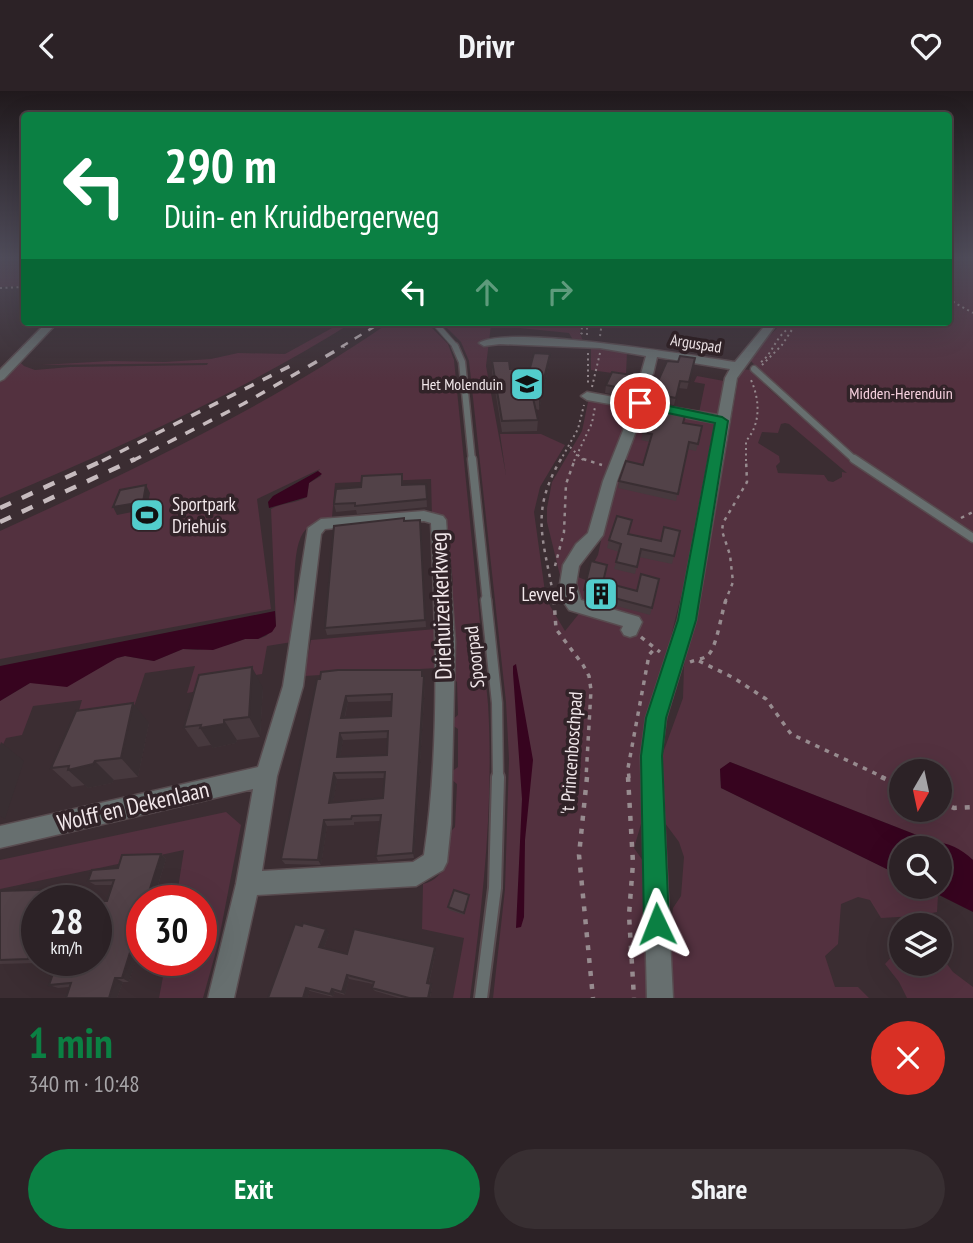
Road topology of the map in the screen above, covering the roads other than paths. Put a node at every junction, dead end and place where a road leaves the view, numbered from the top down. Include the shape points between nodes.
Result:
1 (49, 326) edge
2 (438, 326) edge
3 (771, 326) edge
4 (484, 343) dead end
5 (653, 352) junction
6 (745, 366) junction
7 (648, 374) edge
8 (0, 377) edge
9 (590, 396) road end
10 (640, 403) junction
11 (722, 421) junction
12 (973, 538) edge
13 (630, 629) dead end
14 (267, 776) junction
15 (0, 837) edge
16 (248, 884) junction
17 (221, 998) edge
18 (481, 998) edge
19 (660, 998) edge

1 - 8 street
2 - 18 lane, Spoorpad via 453,341 461,360 498,720 498,838
3 - 6 street
4 - 5 street, Arguspad via 594,344
5 - 6 street, Arguspad
5 - 7 street
6 - 11 street
6 - 12 lane via 862,466
9 - 10 street
10 - 11 street
10 - 13 street via 595,535 571,565 568,584 575,605 632,622
11 - 19 street via 687,620 656,718 651,756
14 - 15 street, Wolff en Dekenlaan
14 - 16 street, Driehuizerkerkweg
14 - 16 street, Driehuizerkerkweg via 293,686 313,532 321,524 424,516 438,520 446,642 435,862 416,874
16 - 17 street, Driehuizerkerkweg

